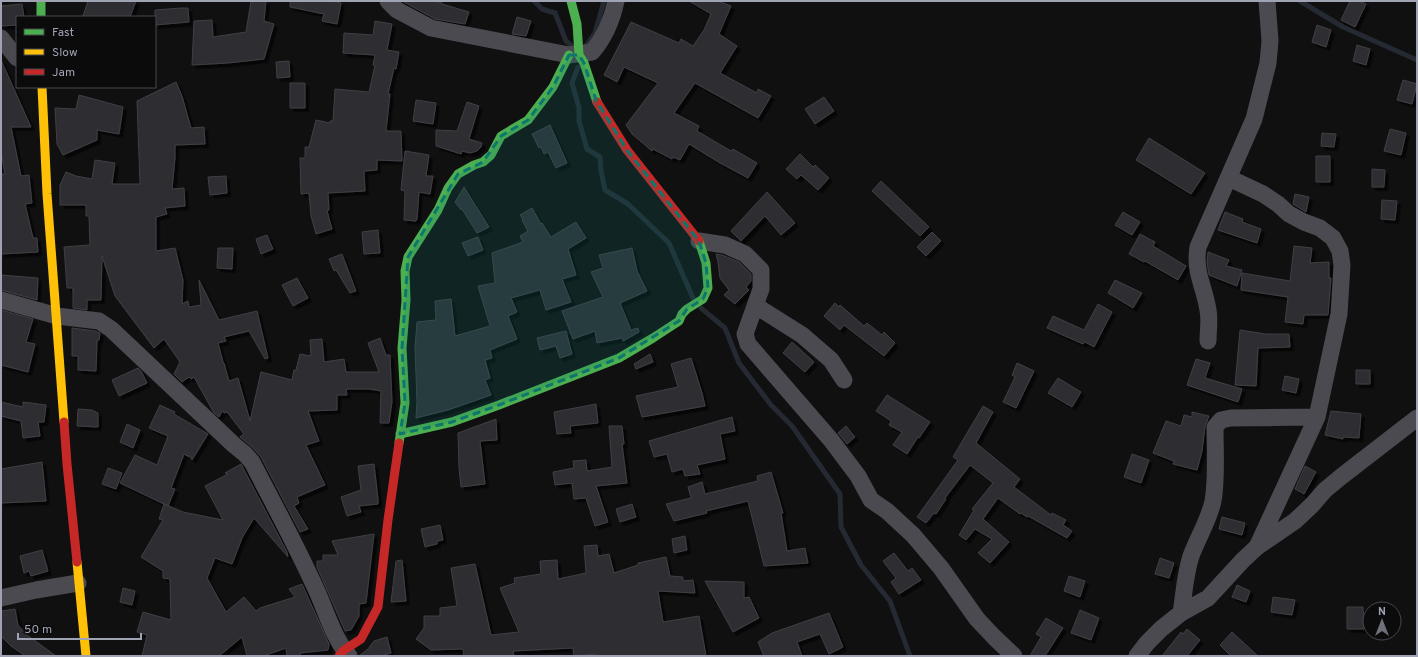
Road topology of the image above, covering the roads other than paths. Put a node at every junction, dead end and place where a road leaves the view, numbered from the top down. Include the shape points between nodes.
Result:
1 (41, 1) edge
2 (388, 1) edge
3 (571, 1) edge
4 (616, 1) edge
5 (1267, 1) edge
6 (41, 16) edge
7 (1, 38) edge
8 (574, 55) junction
9 (16, 57) edge
10 (42, 88) edge
11 (1229, 178) junction
12 (699, 241) junction
13 (1, 300) edge
14 (756, 306) junction
15 (56, 316) junction
16 (1208, 341) dead end
17 (844, 380) dead end
18 (1317, 417) junction
19 (1417, 418) edge
20 (400, 434) junction
21 (1257, 547) junction
22 (78, 583) junction
23 (1, 598) edge
24 (1180, 613) junction
25 (344, 654) edge
26 (86, 656) edge
27 (1014, 656) edge
28 (1137, 656) edge

1 - 6 street
2 - 8 street via 397,10 431,28
3 - 8 street via 577,24
4 - 8 street via 607,30 597,46 592,52
5 - 11 street via 1270,41 1268,63 1254,119
7 - 9 street
8 - 12 street via 584,63 596,100 627,150
8 - 20 street via 528,120 501,136 491,155 484,162 458,174 408,257 405,271 402,348 405,403
10 - 15 street
11 - 16 street via 1198,246 1196,260 1209,312
11 - 18 street via 1263,194 1289,214 1320,228 1333,238 1340,251 1342,265 1339,314
12 - 14 street via 725,245 745,254 761,270 761,289
12 - 20 street via 706,263 708,288 703,299 682,314 679,321 653,338 619,358 499,405 452,422
13 - 15 street
14 - 17 street via 802,335 831,360
14 - 27 street via 745,334 748,344 831,440 858,476 871,500 913,535 941,568 977,619
15 - 22 street
15 - 25 street via 98,321 111,330 252,462 303,562
18 - 21 street
18 - 24 street via 1231,418 1222,420 1215,427 1213,501 1191,558
19 - 21 street via 1325,490 1295,521
20 - 25 street via 378,608 361,639
21 - 24 street via 1208,598
22 - 23 street
22 - 26 street
24 - 28 street via 1151,639

